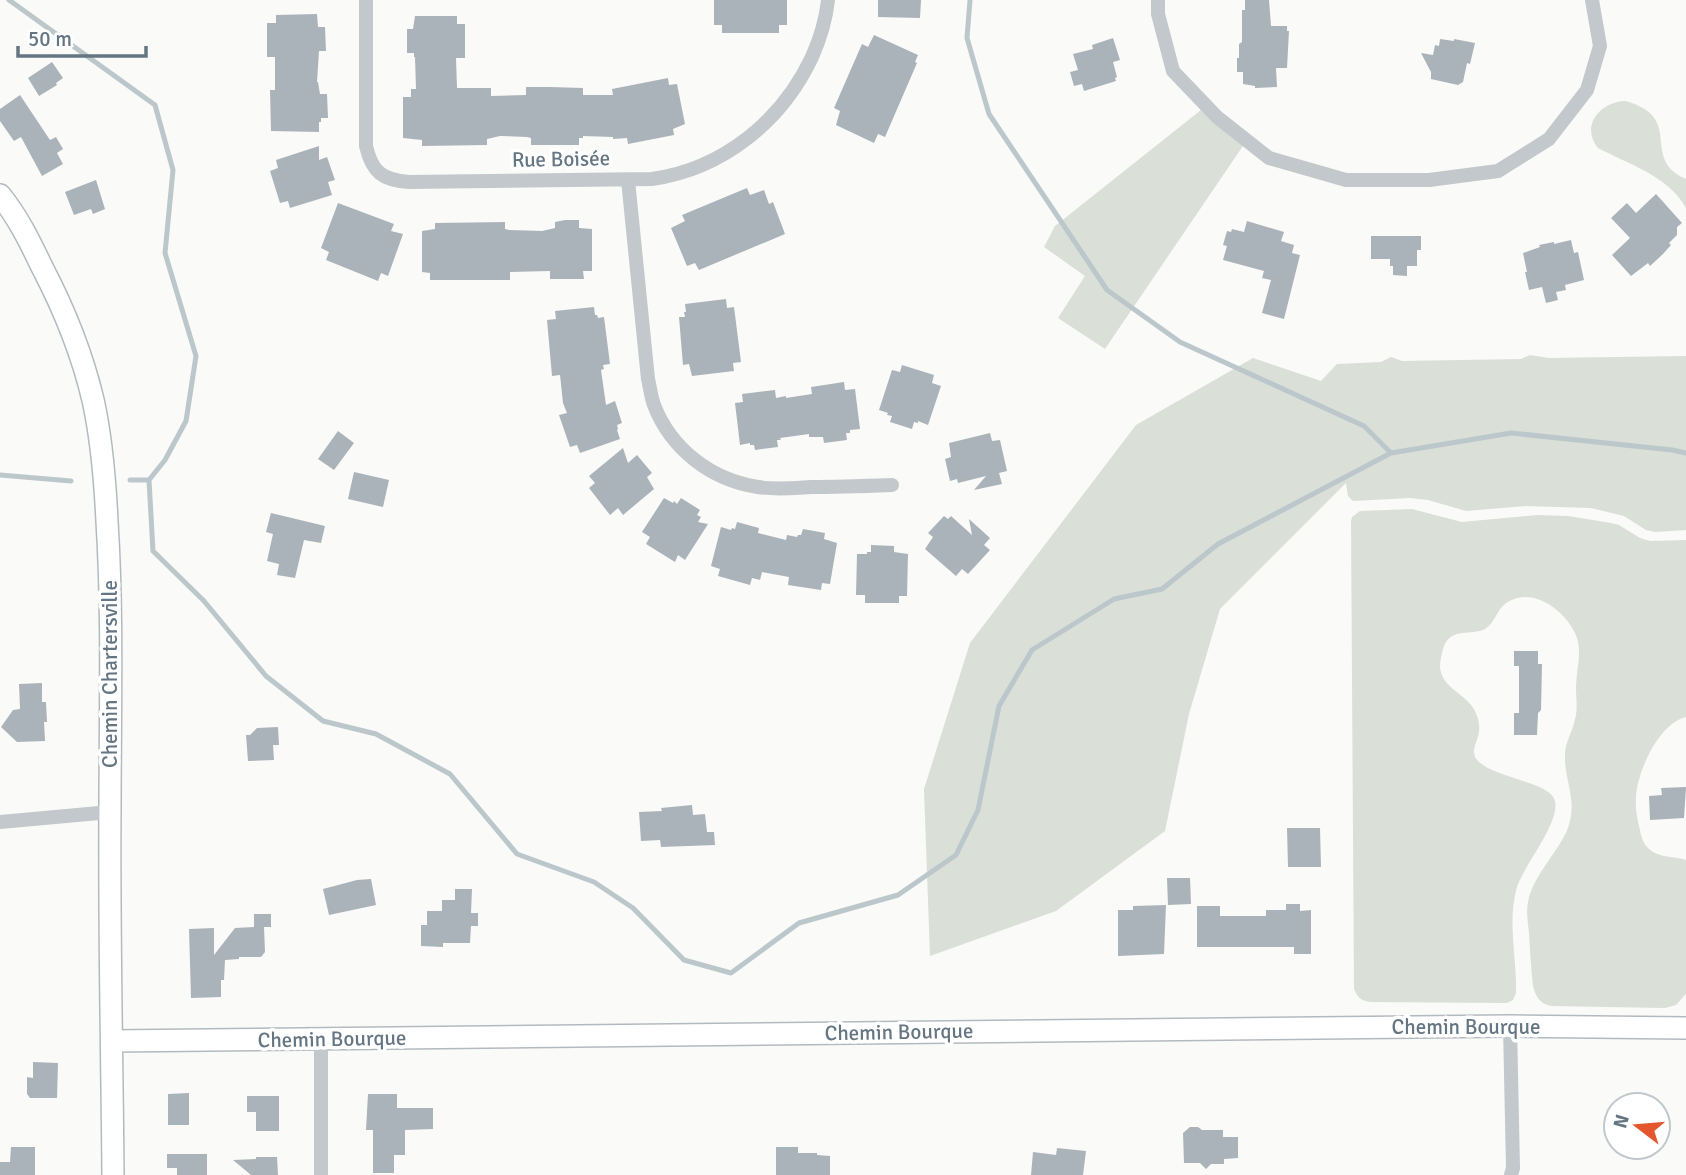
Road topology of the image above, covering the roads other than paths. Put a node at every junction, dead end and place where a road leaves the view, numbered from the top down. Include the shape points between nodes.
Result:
1 (366, 0) edge
2 (828, 0) edge
3 (1158, 0) edge
4 (1592, 0) edge
5 (628, 180) junction
6 (0, 195) edge
7 (892, 485) dead end
8 (110, 813) junction
9 (0, 822) edge
10 (1510, 1026) junction
11 (1686, 1028) edge
12 (321, 1039) junction
13 (112, 1041) junction
14 (113, 1175) edge
15 (321, 1175) edge
16 (1511, 1175) edge

1 - 5 street, Rue Boisée via 366,146 379,174 409,182
2 - 5 street, Rue Boisée via 807,67 786,101 762,127 695,169 664,178
3 - 4 street via 1173,71 1217,117 1269,158 1346,180 1429,180 1498,171 1549,139 1587,90 1600,46
5 - 7 street via 648,379 653,403 675,442 710,471 740,484 782,488
6 - 8 street, Chemin Chartersville via 13,210 63,307 98,430 111,579
8 - 9 street
8 - 13 street, Chemin Chartersville
10 - 11 street, Chemin Bourque
10 - 12 street, Chemin Bourque
10 - 16 street
12 - 13 street, Chemin Bourque
12 - 15 street
13 - 14 street, Chemin Chartersville

